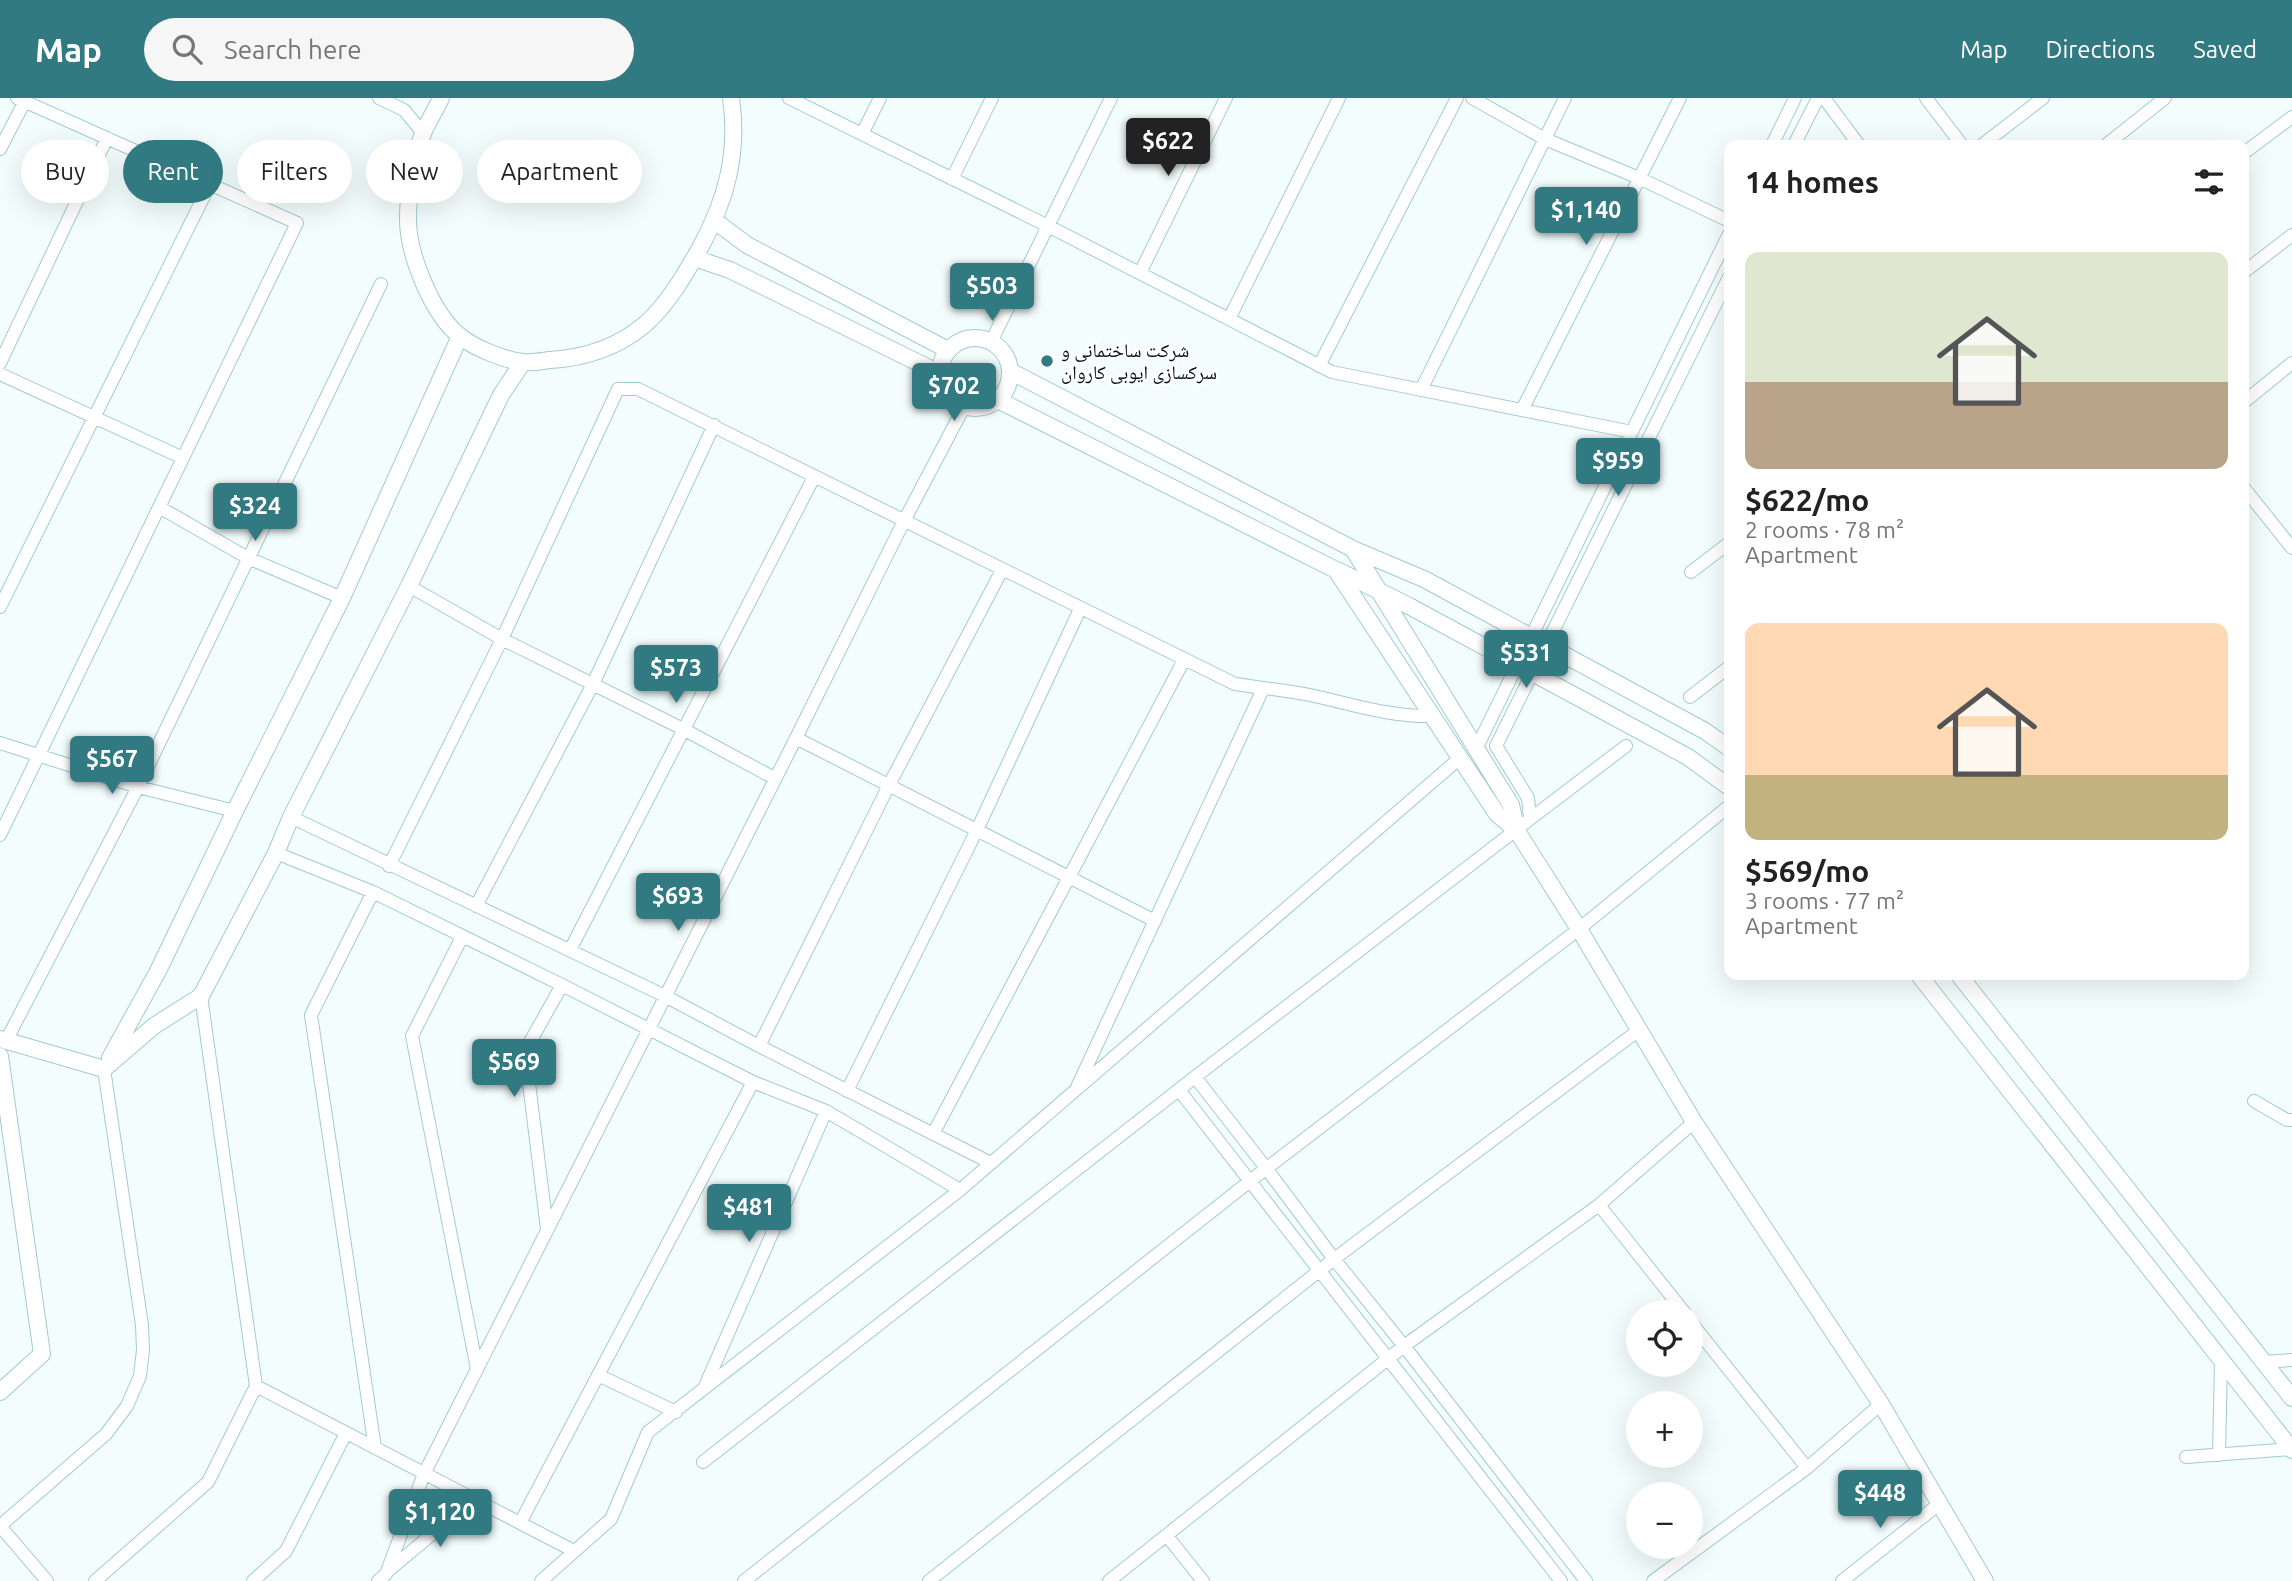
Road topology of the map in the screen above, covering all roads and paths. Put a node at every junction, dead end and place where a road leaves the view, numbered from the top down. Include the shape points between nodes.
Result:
1 (380, 98) edge
2 (441, 98) edge
3 (731, 98) edge
4 (789, 98) edge
5 (880, 98) edge
6 (992, 98) edge
7 (1111, 98) edge
8 (1226, 98) edge
9 (1339, 98) edge
10 (1457, 98) edge
11 (1472, 98) edge
12 (1565, 98) edge
13 (1680, 98) edge
14 (1796, 98) edge
15 (1818, 98) edge
16 (1824, 98) edge
17 (1926, 98) edge
18 (2043, 98) edge
19 (2165, 98) edge
20 (21, 100) edge
21 (2292, 117) edge
22 (423, 133) junction
23 (862, 134) junction
24 (107, 138) junction
25 (1545, 139) junction
26 (1775, 140) edge
27 (1797, 140) edge
28 (1855, 140) edge
29 (1958, 140) edge
30 (1988, 140) edge
31 (2112, 140) edge
32 (123, 145) edge
33 (0, 149) edge
34 (2249, 149) edge
35 (1639, 178) junction
36 (952, 179) junction
37 (223, 190) edge
38 (200, 203) edge
39 (1724, 219) edge
40 (715, 221) junction
41 (1048, 226) junction
42 (2292, 235) edge
43 (1724, 244) edge
44 (694, 258) junction
45 (2249, 268) edge
46 (1140, 273) junction
47 (381, 284) dead end
48 (1724, 287) edge
49 (1229, 319) junction
50 (460, 336) junction
51 (991, 342) junction
52 (947, 351) junction
53 (523, 362) junction
54 (0, 363) edge
55 (2292, 363) edge
56 (1320, 366) junction
57 (1010, 371) junction
58 (939, 373) junction
59 (0, 374) edge
60 (1421, 390) junction
61 (2249, 398) edge
62 (998, 400) junction
63 (964, 407) junction
64 (1522, 410) junction
65 (93, 418) junction
66 (714, 425) junction
67 (1632, 432) junction
68 (183, 458) junction
69 (814, 477) junction
70 (2249, 494) edge
71 (159, 507) junction
72 (904, 521) junction
73 (1724, 547) edge
74 (2292, 548) edge
75 (1353, 549) junction
76 (248, 558) junction
77 (1002, 570) junction
78 (1336, 570) junction
79 (1691, 572) dead end
80 (409, 586) junction
81 (1379, 591) junction
82 (342, 598) junction
83 (0, 607) edge
84 (1080, 609) junction
85 (1531, 637) junction
86 (502, 639) junction
87 (1546, 645) junction
88 (1184, 660) junction
89 (1517, 665) junction
90 (1724, 671) edge
91 (1532, 673) junction
92 (593, 684) junction
93 (1263, 689) junction
94 (1690, 697) dead end
95 (1432, 716) junction
96 (683, 729) junction
97 (796, 738) junction
98 (0, 743) edge
99 (1724, 745) edge
100 (1626, 746) dead end
101 (1476, 749) junction
102 (39, 755) junction
103 (1460, 758) junction
104 (774, 778) junction
105 (1724, 783) edge
106 (889, 785) junction
107 (138, 787) junction
108 (1724, 810) edge
109 (234, 811) junction
110 (291, 817) junction
111 (1530, 819) junction
112 (977, 830) junction
113 (1517, 831) junction
114 (0, 835) edge
115 (276, 853) junction
116 (389, 866) junction
117 (1068, 877) junction
118 (373, 892) junction
119 (476, 906) junction
120 (1155, 921) junction
121 (1579, 929) junction
122 (462, 937) junction
123 (570, 950) junction
124 (1923, 980) edge
125 (1963, 980) edge
126 (562, 985) junction
127 (201, 996) junction
128 (665, 996) junction
129 (649, 1029) junction
130 (1639, 1030) junction
131 (2, 1046) edge
132 (759, 1046) junction
133 (104, 1069) junction
134 (1195, 1077) junction
135 (753, 1082) junction
136 (1075, 1090) junction
137 (1179, 1090) junction
138 (847, 1091) junction
139 (2254, 1101) dead end
140 (826, 1111) junction
141 (2292, 1120) edge
142 (1694, 1122) junction
143 (933, 1134) junction
144 (990, 1163) junction
145 (1266, 1168) junction
146 (1250, 1181) junction
147 (960, 1190) junction
148 (1598, 1205) junction
149 (548, 1230) junction
150 (1334, 1259) junction
151 (1320, 1271) junction
152 (1674, 1300) edge
153 (1703, 1337) edge
154 (1404, 1346) junction
155 (1388, 1359) junction
156 (2221, 1360) junction
157 (2292, 1360) edge
158 (2264, 1362) junction
159 (477, 1369) junction
160 (598, 1375) junction
161 (256, 1387) junction
162 (703, 1390) junction
163 (0, 1392) edge
164 (2292, 1398) edge
165 (1881, 1404) junction
166 (676, 1412) junction
167 (2292, 1423) edge
168 (346, 1433) junction
169 (2279, 1433) junction
170 (374, 1448) junction
171 (2292, 1449) edge
172 (2219, 1455) junction
173 (2186, 1457) dead end
174 (703, 1462) dead end
175 (1807, 1468) junction
176 (424, 1474) junction
177 (474, 1500) junction
178 (1939, 1504) junction
179 (520, 1522) junction
180 (1167, 1536) junction
181 (574, 1551) junction
182 (382, 1577) edge
183 (47, 1581) edge
184 (95, 1581) edge
185 (253, 1581) edge
186 (541, 1581) edge
187 (744, 1581) edge
188 (929, 1581) edge
189 (1109, 1581) edge
190 (1203, 1581) edge
191 (1561, 1581) edge
192 (1586, 1581) edge
193 (1653, 1581) edge
194 (1842, 1581) edge
195 (1984, 1581) edge

1 - 22 street via 404,110
2 - 22 street
3 - 40 street via 735,123 730,172
4 - 23 street
5 - 23 street
6 - 36 street
7 - 41 street
8 - 46 street
9 - 49 street
10 - 56 street
11 - 25 street
12 - 25 street
13 - 35 street
14 - 26 street
15 - 27 street
16 - 28 street
17 - 29 street
18 - 30 street
19 - 31 street
20 - 24 street
20 - 33 street
21 - 34 street
22 - 50 street via 411,183 410,248 440,312
23 - 36 street
24 - 32 street
24 - 54 street
25 - 35 street
25 - 60 street
35 - 39 street
35 - 64 street
36 - 41 street
37 - 68 street via 297,223
38 - 65 street
40 - 44 street
40 - 52 street via 747,245
41 - 46 street
41 - 51 street
42 - 45 street
43 - 67 street
44 - 53 street via 644,326 610,348 570,359
44 - 58 street via 730,270
46 - 49 street
47 - 76 street
48 - 87 street
49 - 56 street
50 - 53 street via 489,353
50 - 82 street
51 - 52 street via 968,338
51 - 57 street via 1001,349
52 - 58 street
53 - 80 street via 501,395
55 - 61 street
56 - 60 street
57 - 62 street via 1009,383
57 - 75 street
58 - 63 street via 946,394
59 - 65 street
60 - 64 street
62 - 63 street via 986,407
62 - 78 street
63 - 72 street
64 - 67 street
65 - 68 street
65 - 83 street
66 - 69 street
66 - 86 street via 638,388 618,389
66 - 92 street
67 - 85 street
68 - 71 street
69 - 72 street
69 - 96 street
70 - 74 street
71 - 76 street
71 - 102 street
72 - 77 street
72 - 97 street
73 - 79 street
75 - 81 street
75 - 85 street via 1424,579
76 - 82 street
76 - 107 street
77 - 84 street
77 - 106 street
78 - 81 street
78 - 95 street
80 - 86 street
80 - 110 street
81 - 89 street
81 - 101 street
82 - 109 street
84 - 88 street
84 - 112 street
85 - 87 street
85 - 89 street
86 - 92 street
86 - 116 street
87 - 91 street
87 - 99 street
88 - 93 street via 1236,684
88 - 117 street
89 - 91 street
89 - 101 street
90 - 94 street
91 - 105 street via 1688,758
91 - 111 street via 1496,746 1528,798
92 - 96 street
92 - 119 street
93 - 95 street via 1308,694 1370,710
93 - 120 street
95 - 103 street
96 - 104 street
96 - 123 street
97 - 104 street
97 - 106 street
98 - 102 street
100 - 111 street
101 - 113 street via 1511,805
102 - 107 street
102 - 114 street
103 - 113 street via 1497,814
103 - 136 street
104 - 128 street
106 - 112 street
106 - 132 street
107 - 109 street
107 - 131 street
108 - 121 street
109 - 133 street via 158,971
110 - 115 street
110 - 116 street
111 - 113 street
112 - 117 street
112 - 138 street
113 - 121 street
113 - 134 street
115 - 118 street
115 - 127 street
116 - 119 street
117 - 120 street
117 - 143 street
118 - 122 street
118 - 170 street via 311,1014
119 - 123 street
120 - 136 street
121 - 130 street
121 - 145 street
122 - 126 street
122 - 159 street via 412,1036
123 - 128 street
124 - 156 street
125 - 158 street
126 - 129 street
126 - 149 street via 524,1051
127 - 133 street via 154,1026
127 - 161 street
128 - 129 street
128 - 132 street
129 - 135 street
129 - 149 street
130 - 142 street
130 - 150 street
131 - 133 street
131 - 163 street via 42,1354
132 - 138 street
133 - 183 street via 143,1350 140,1376 127,1406 106,1434 0,1526
134 - 137 street
134 - 145 street
135 - 140 street
135 - 160 street
136 - 144 street
137 - 146 street
137 - 174 street
138 - 143 street
139 - 141 street
140 - 147 street
140 - 162 street
142 - 148 street
142 - 165 street
143 - 144 street
144 - 147 street
145 - 146 street
145 - 150 street
146 - 151 street
146 - 187 street
147 - 162 street
148 - 152 street
148 - 154 street
149 - 159 street
150 - 151 street
150 - 154 street
151 - 155 street
151 - 188 street
153 - 175 street
154 - 155 street
154 - 192 street
155 - 180 street
155 - 191 street
156 - 169 street
156 - 172 street
157 - 158 street
158 - 164 street
159 - 176 street
160 - 166 street
160 - 179 street
161 - 168 street
161 - 184 street via 208,1482
162 - 166 street
165 - 175 street
165 - 178 street
166 - 181 street via 648,1433 611,1519
167 - 169 street
168 - 170 street
168 - 185 street via 286,1551
169 - 171 street
170 - 176 street
171 - 172 street
172 - 173 street
175 - 193 street
176 - 177 street
176 - 182 street
177 - 179 street
177 - 182 street
178 - 194 street
178 - 195 street
179 - 181 street
180 - 189 street
180 - 190 street
181 - 186 street

